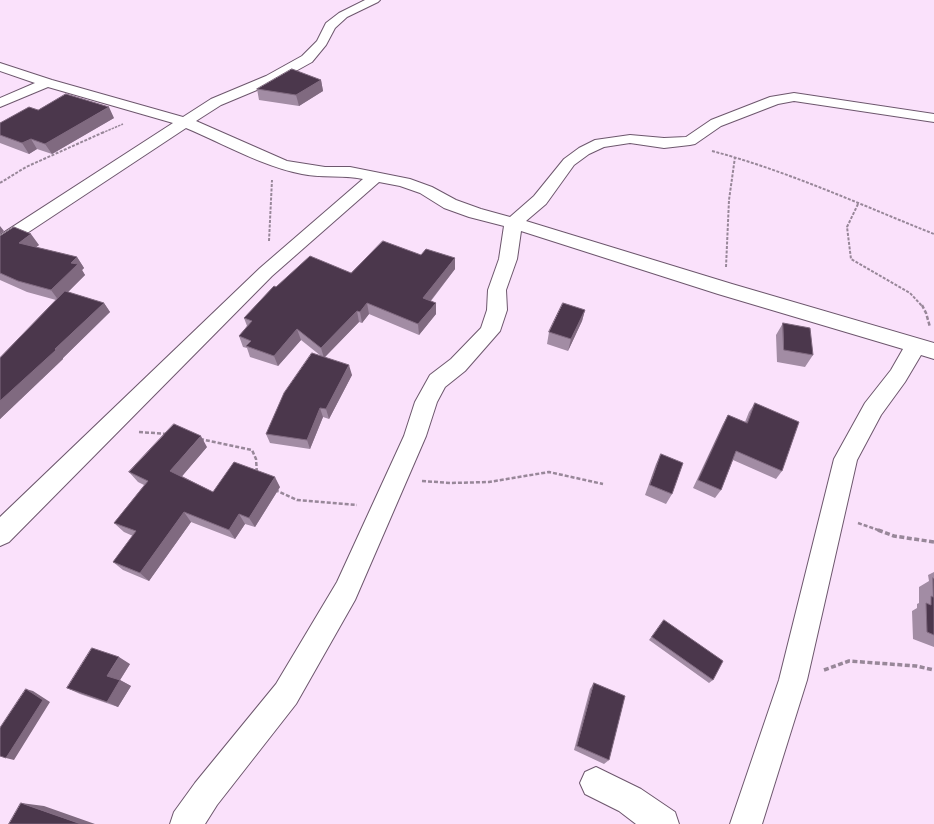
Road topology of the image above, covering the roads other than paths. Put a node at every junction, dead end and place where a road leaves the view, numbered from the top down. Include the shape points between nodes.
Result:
1 (374, 0) edge
2 (0, 68) edge
3 (47, 83) junction
4 (0, 103) edge
5 (934, 118) edge
6 (185, 122) junction
7 (376, 177) junction
8 (513, 223) junction
9 (0, 243) edge
10 (928, 349) edge
11 (0, 534) edge
12 (596, 783) dead end
13 (186, 824) edge
14 (663, 824) edge
15 (746, 824) edge

1 - 6 street via 343,15 330,26 322,42 307,59 271,79 216,102
2 - 3 street
3 - 4 street
3 - 6 street
5 - 8 street via 794,97 775,100 716,123 690,141 664,143 630,139 600,143 569,162 540,200
6 - 7 street via 282,164 303,169 350,172
6 - 9 street
7 - 8 street via 404,182 426,190 450,204
7 - 11 street via 266,272
8 - 10 street
8 - 13 street via 508,259 497,290 497,310 490,332 458,365 437,381 346,591 286,694 206,794
10 - 15 street via 898,376 873,409 846,459 793,680
12 - 14 street via 630,800

